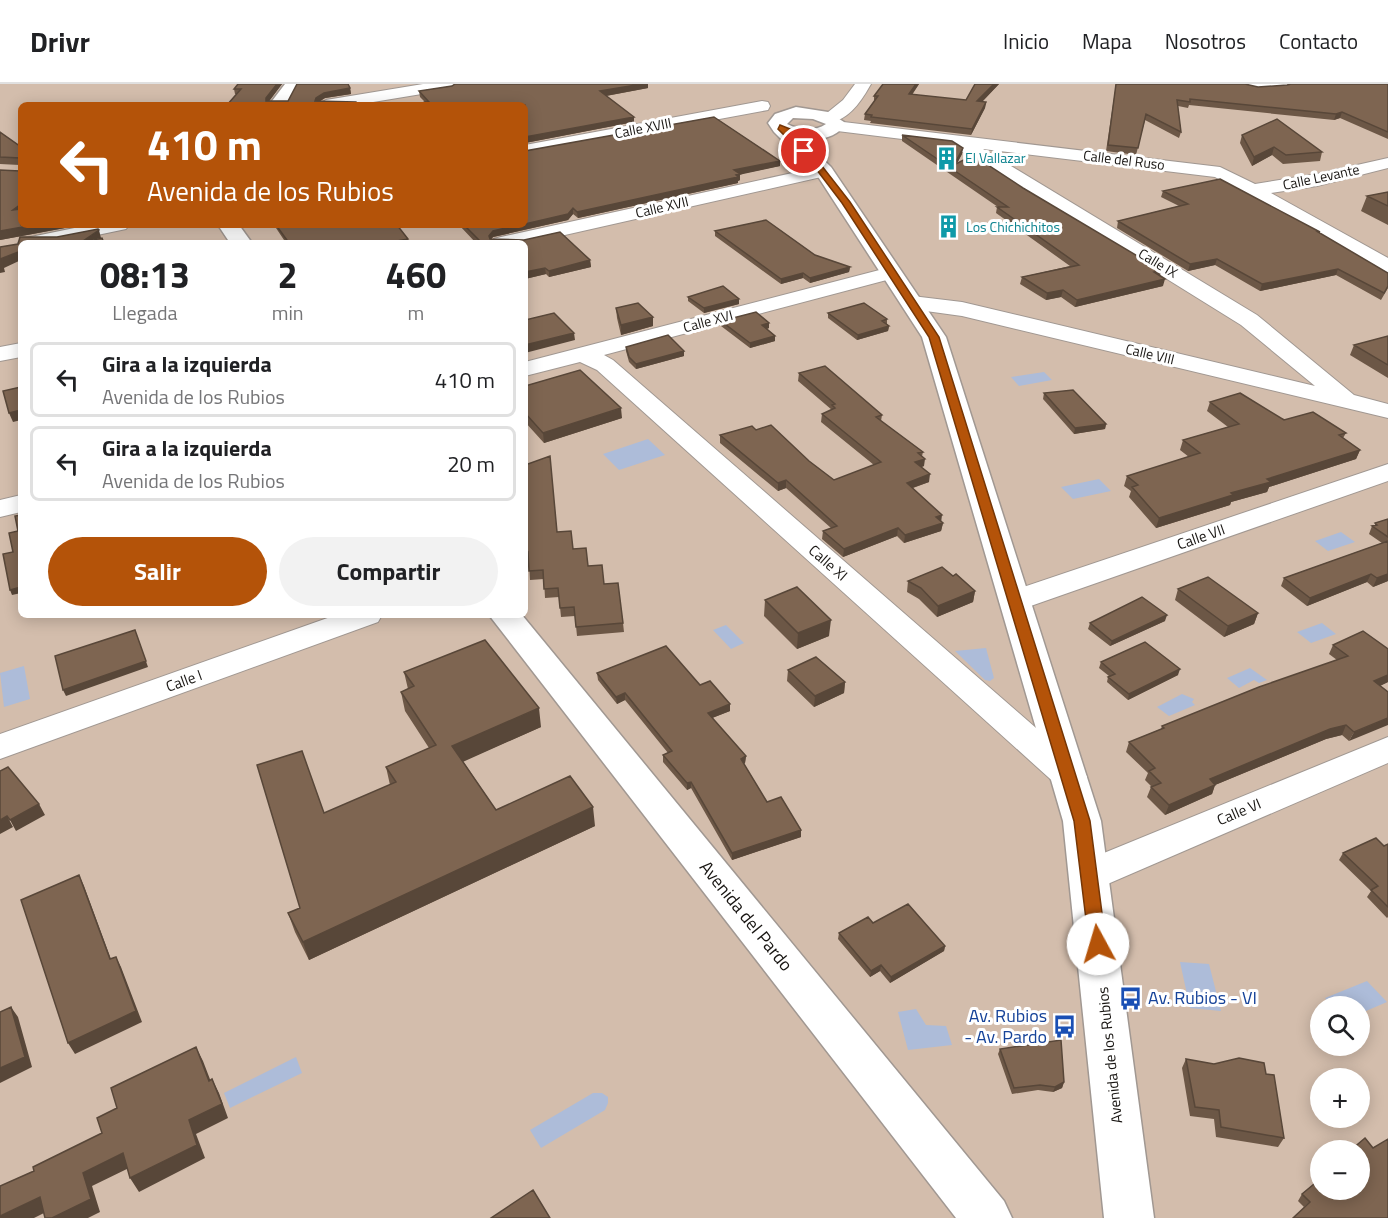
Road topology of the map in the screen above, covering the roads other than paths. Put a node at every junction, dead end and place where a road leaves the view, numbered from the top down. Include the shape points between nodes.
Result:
1 (292, 84) edge
2 (452, 84) edge
3 (863, 84) edge
4 (1244, 84) edge
5 (1289, 84) edge
6 (761, 98) joint
7 (281, 102) edge
8 (344, 102) edge
9 (783, 122) junction
10 (832, 122) junction
11 (958, 141) junction
12 (528, 149) edge
13 (817, 155) junction
14 (1384, 166) edge
15 (1253, 190) junction
16 (104, 228) edge
17 (45, 240) edge
18 (512, 240) edge
19 (1388, 267) edge
20 (891, 273) junction
21 (912, 303) junction
22 (18, 351) edge
23 (0, 354) edge
24 (582, 354) junction
25 (528, 368) edge
26 (1347, 400) junction
27 (1388, 411) edge
28 (1388, 472) edge
29 (18, 504) edge
30 (0, 509) edge
31 (1014, 601) junction
32 (359, 618) edge
33 (507, 618) edge
34 (0, 747) edge
35 (1388, 749) edge
36 (1070, 777) junction
37 (1090, 875) junction
38 (987, 1218) edge
39 (1129, 1218) edge

1 - 7 street
2 - 8 street
3 - 10 street via 852,104
4 - 5 street
6 - 9 street, Avenida de los Rubios
6 - 12 street, Calle XVIII
9 - 10 street, Avenida de los Rubios via 808,113
9 - 13 street, Avenida de los Rubios
9 - 13 street, Avenida de los Rubios
10 - 11 street, Calle del Ruso
10 - 13 street, Avenida de los Rubios
11 - 15 street, Calle del Ruso via 1220,172
11 - 26 street, Calle IX via 1249,320
13 - 18 street, Calle XVII
13 - 20 street, Avenida de los Rubios
14 - 15 street, Calle Levante
15 - 19 street, Calle del Ruso
16 - 17 street
20 - 21 street, Avenida de los Rubios
20 - 24 street, Calle XVI
21 - 26 street, Calle VIII via 962,309
21 - 31 street, Avenida de los Rubios via 934,337
22 - 23 street
24 - 25 street, Calle XVI
24 - 36 street, Calle XI via 605,365
26 - 27 street, Calle VIII
28 - 31 street, Calle VII
29 - 30 street
31 - 36 street, Avenida de los Rubios
32 - 34 street, Calle I
33 - 38 street, Avenida del Pardo
35 - 37 street, Calle VI
36 - 37 street, Avenida de los Rubios
37 - 39 street, Avenida de los Rubios

